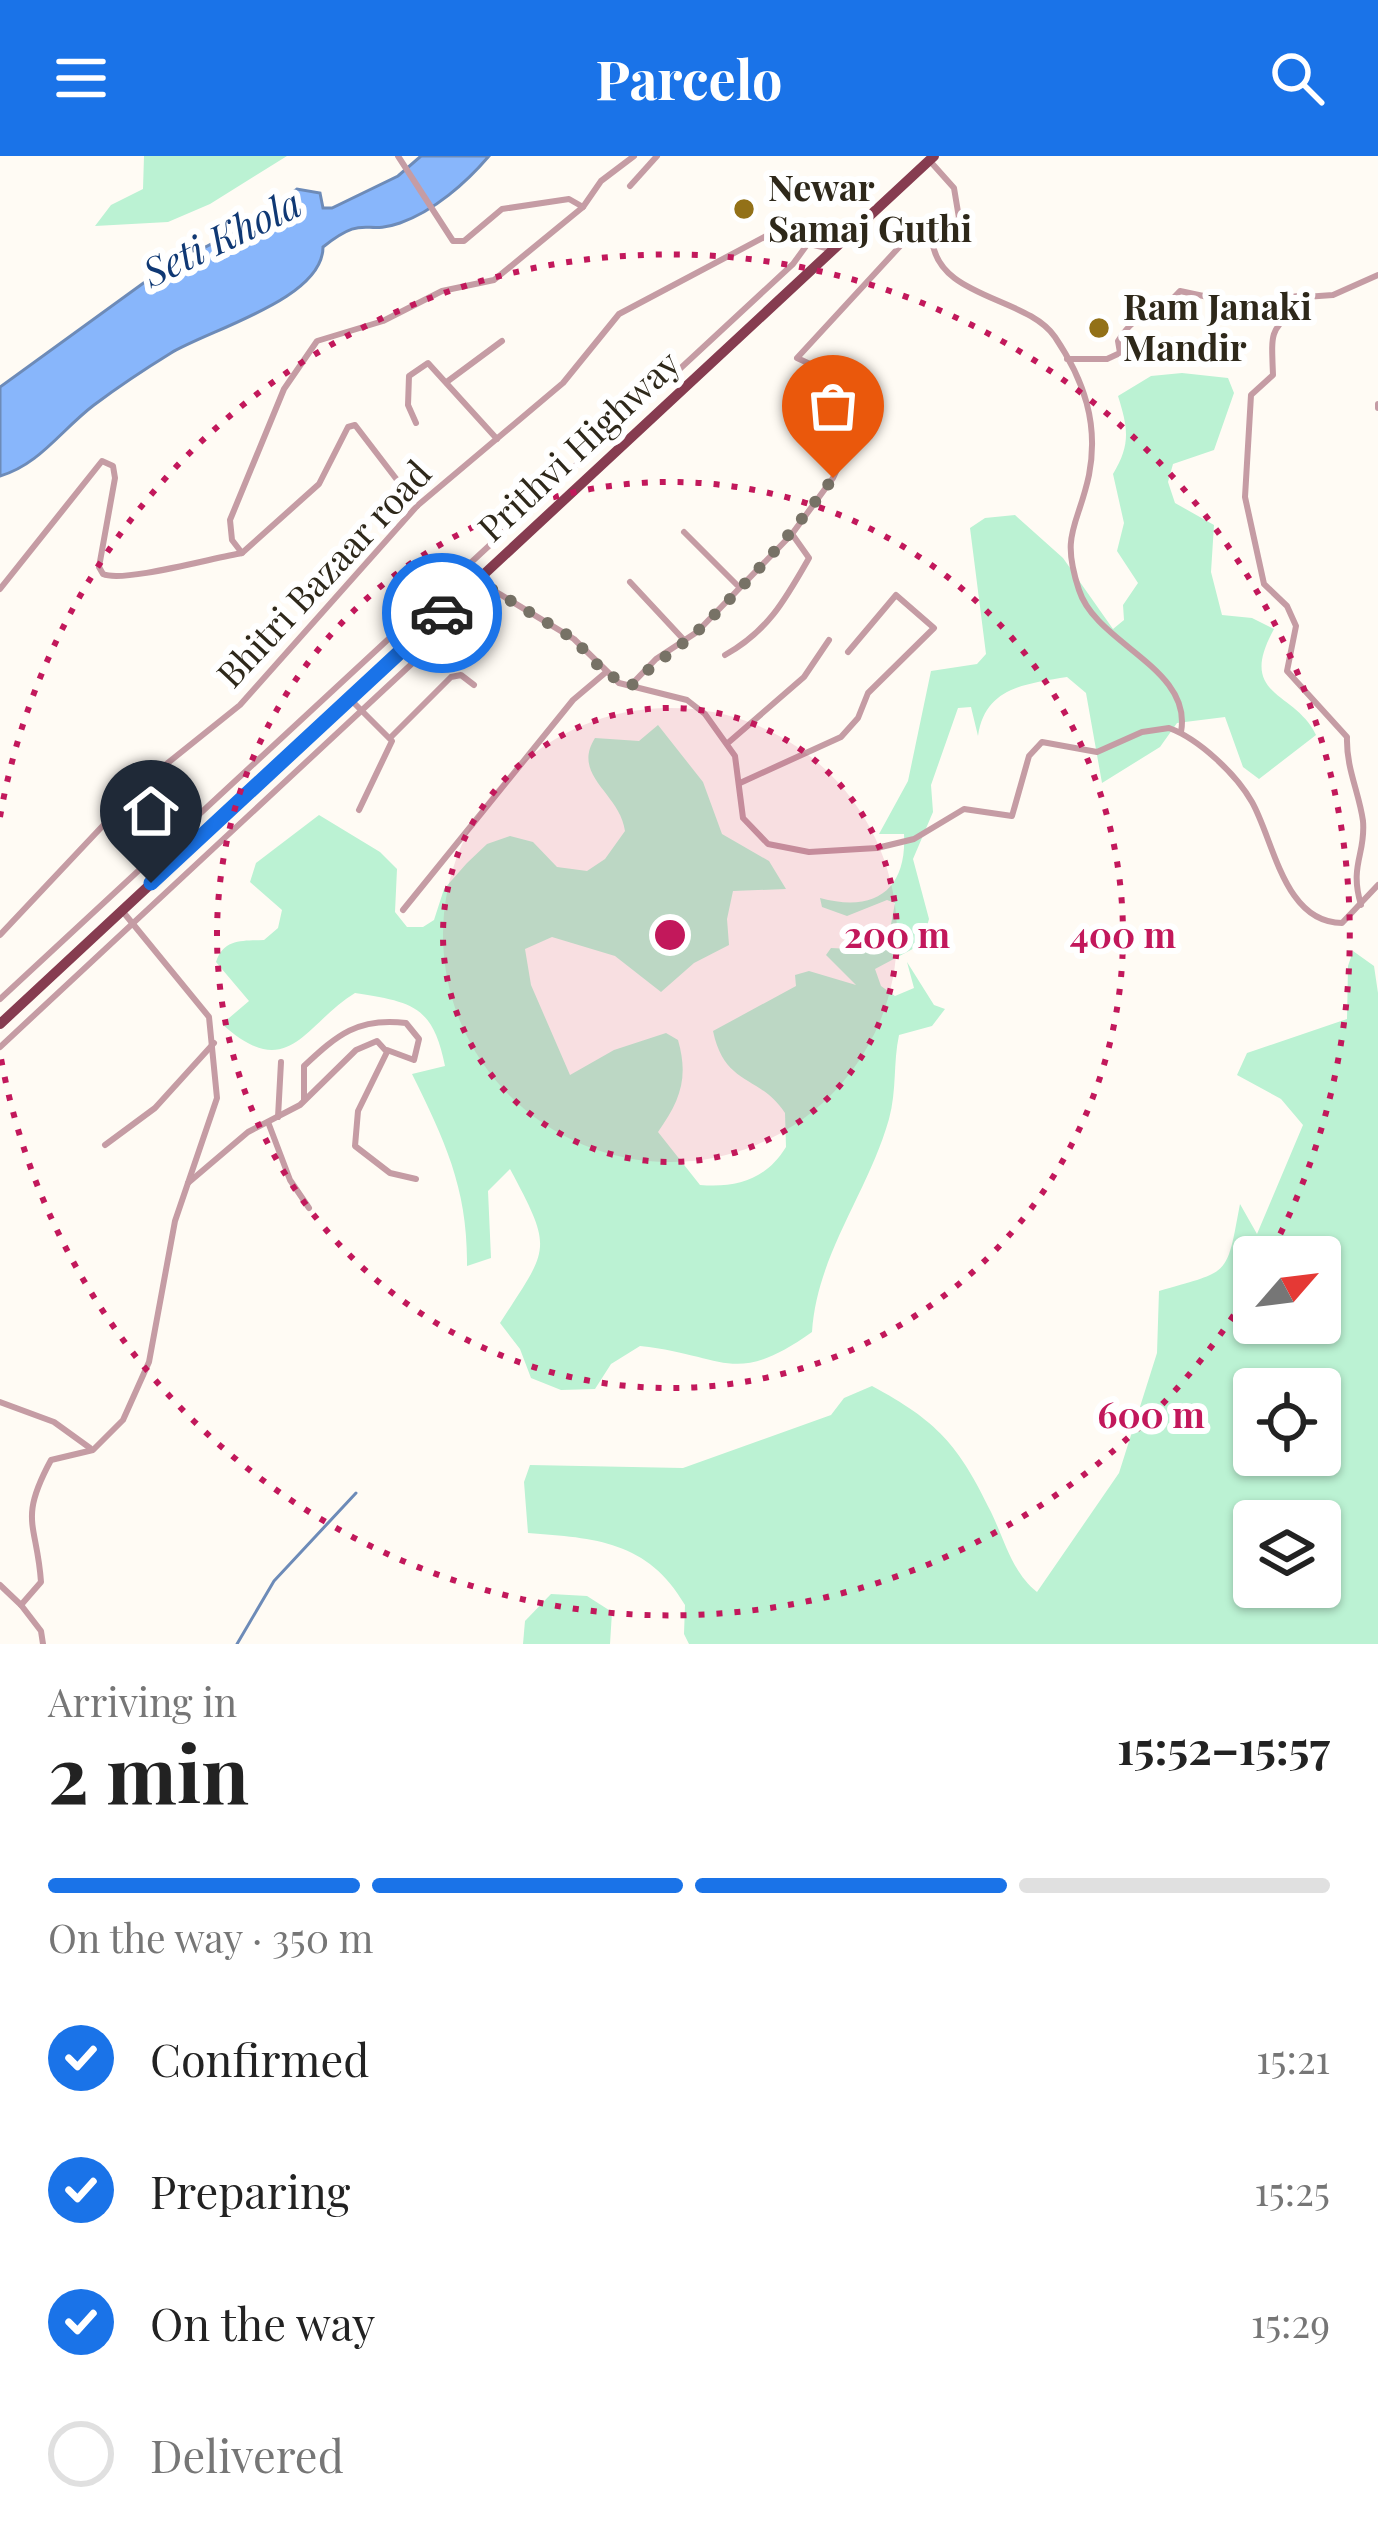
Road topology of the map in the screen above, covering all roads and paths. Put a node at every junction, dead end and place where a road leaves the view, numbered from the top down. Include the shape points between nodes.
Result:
1 (398, 156) edge
2 (634, 156) edge
3 (657, 156) edge
4 (932, 158) edge
5 (630, 186) dead end
6 (583, 207) junction
7 (932, 238) junction
8 (808, 242) junction
9 (833, 250) junction
10 (1378, 275) edge
11 (1309, 296) junction
12 (502, 341) dead end
13 (1067, 358) junction
14 (448, 381) junction
15 (416, 423) dead end
16 (497, 439) junction
17 (417, 506) junction
18 (684, 532) dead end
19 (793, 534) junction
20 (242, 553) junction
21 (478, 581) junction
22 (629, 582) dead end
23 (738, 586) junction
24 (0, 590) edge
25 (490, 591) junction
26 (684, 640) junction
27 (829, 640) dead end
28 (848, 652) dead end
29 (725, 655) dead end
30 (605, 673) junction
31 (473, 685) dead end
32 (631, 686) junction
33 (350, 699) junction
34 (362, 711) junction
35 (1180, 732) junction
36 (391, 737) junction
37 (729, 742) junction
38 (740, 783) junction
39 (359, 810) dead end
40 (1378, 885) edge
41 (1361, 905) junction
42 (121, 910) junction
43 (403, 910) dead end
44 (136, 926) junction
45 (0, 935) edge
46 (0, 999) edge
47 (0, 1024) edge
48 (214, 1043) junction
49 (0, 1047) edge
50 (387, 1050) junction
51 (281, 1062) dead end
52 (304, 1100) junction
53 (278, 1118) junction
54 (268, 1123) junction
55 (105, 1145) dead end
56 (416, 1179) dead end
57 (185, 1185) junction
58 (309, 1208) dead end
59 (0, 1402) edge
60 (93, 1450) junction
61 (0, 1586) edge
62 (21, 1605) junction
63 (43, 1644) edge

1 - 6 street via 453,241 464,241 502,209 569,199
2 - 6 street
3 - 5 street
4 - 7 street via 959,200 958,218
4 - 9 highway, Prithvi Highway
6 - 20 street via 494,280 442,291 383,321 326,336 307,352 230,520
7 - 13 street via 933,252 960,280 1005,308 1029,311
7 - 19 street via 902,244 797,358 873,393 833,478
8 - 9 street, Bhitri Bazaar road
8 - 16 street, Bhitri Bazaar road via 770,234 630,307 563,382
8 - 46 street
9 - 21 highway, Prithvi Highway
10 - 11 street via 1333,295
11 - 13 street via 1241,304 1180,291 1156,316 1133,322 1118,341 1120,353
11 - 41 street via 1272,332 1273,374 1251,394 1245,497 1264,584 1294,616 1287,671 1346,737 1364,829 1353,877
12 - 14 street
13 - 35 street via 1093,416 1090,472 1067,532 1080,596 1096,626 1172,688 1184,716
14 - 15 street via 428,363 410,376
14 - 16 street
16 - 17 street, Bhitri Bazaar road
17 - 20 street via 355,425 319,484
17 - 45 street, Bhitri Bazaar road via 240,704 145,782
18 - 23 street
19 - 23 street
19 - 29 street via 809,557 772,622
20 - 24 street via 134,578 103,574 115,478 102,461
21 - 25 street
21 - 33 highway, Prithvi Highway
22 - 26 street
23 - 26 street
25 - 30 street via 574,639
25 - 34 street
26 - 32 street
27 - 37 street via 804,677
28 - 38 street via 896,595 934,628 868,693 841,737
30 - 32 street
30 - 43 street via 572,700
31 - 36 street via 452,677
32 - 37 street via 687,700
33 - 34 street
33 - 42 highway, Prithvi Highway
34 - 36 street
34 - 44 street
35 - 38 street via 1155,728 1087,752 1042,742 1029,756 1012,816 964,809 914,839 877,848 809,852 768,844 743,818
35 - 41 street via 1251,800 1301,904 1333,923
36 - 39 street
37 - 38 street
40 - 41 street
42 - 44 street
42 - 47 highway, Prithvi Highway
44 - 48 street via 209,1017
44 - 49 street
48 - 55 street via 155,1108
48 - 57 street via 217,1098
50 - 52 street via 367,1043
50 - 52 street via 414,1060 419,1039 406,1023 387,1021 340,1032 304,1066
50 - 56 street via 358,1112 355,1146 390,1173
51 - 53 street
52 - 53 street
53 - 54 street
54 - 57 street
54 - 58 street
57 - 60 street via 149,1362 123,1420
59 - 60 street via 54,1422
60 - 62 street via 60,1455 44,1472 28,1524 41,1582
61 - 62 street
62 - 63 street

